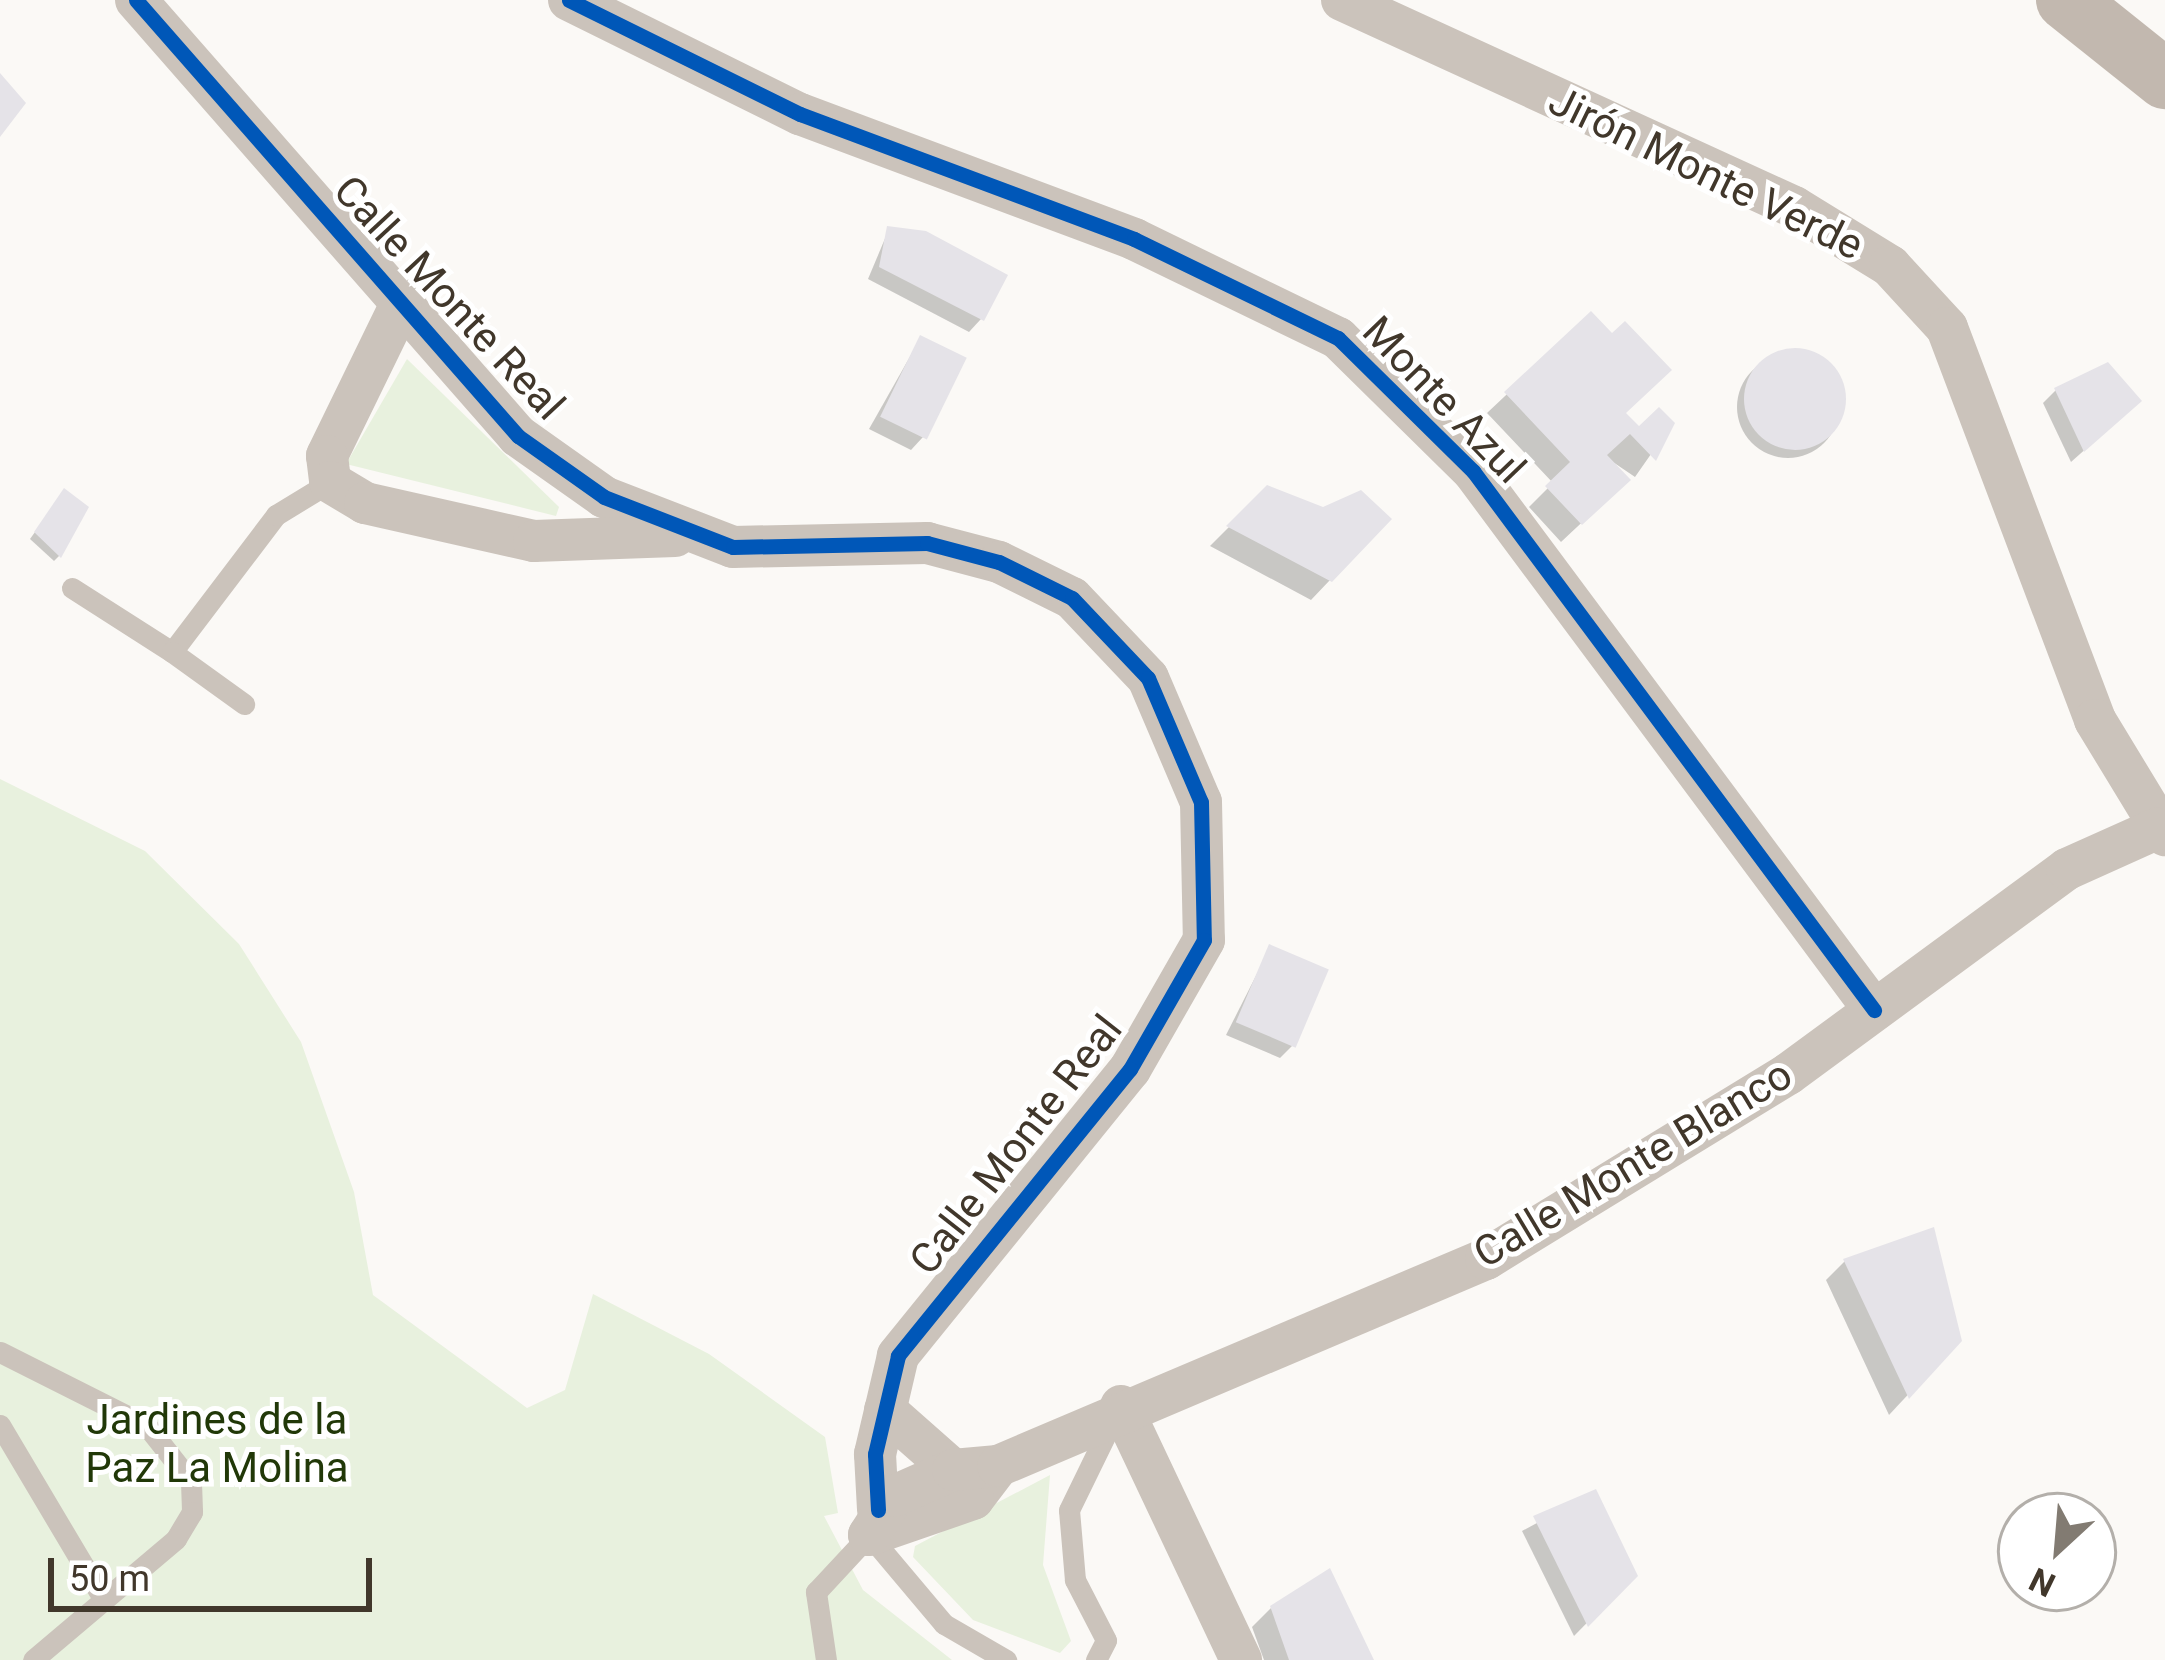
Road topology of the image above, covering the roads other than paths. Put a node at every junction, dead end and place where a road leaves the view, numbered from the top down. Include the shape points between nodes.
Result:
1 (136, 0) edge
2 (569, 0) edge
3 (1342, 0) edge
4 (2066, 0) edge
5 (2165, 79) edge
6 (401, 304) junction
7 (330, 482) junction
8 (690, 535) junction
9 (72, 588) dead end
10 (172, 652) junction
11 (244, 704) dead end
12 (2160, 832) edge
13 (1874, 1010) junction
14 (0, 1352) edge
15 (1121, 1406) junction
16 (885, 1410) junction
17 (0, 1425) edge
18 (998, 1466) junction
19 (953, 1470) junction
20 (874, 1522) junction
21 (102, 1597) junction
22 (33, 1660) edge
23 (826, 1660) edge
24 (1006, 1660) edge
25 (1096, 1660) edge
26 (1241, 1660) edge

1 - 6 street, Calle Monte Real
2 - 13 street, Monte Azul via 800,114 1134,239 1338,338 1473,471
3 - 12 street, Jirón Monte Verde via 1794,207 1890,266 1947,328 2095,720
4 - 5 street
6 - 7 street via 327,455
6 - 8 street, Calle Monte Real via 518,436 604,497
7 - 8 street via 365,503 534,541
7 - 10 lane via 276,515
8 - 16 street, Calle Monte Real via 734,547 926,543 1072,598 1148,678 1202,802 1204,940 1130,1069 909,1339
9 - 10 lane
10 - 11 lane
12 - 13 street, Calle Monte Blanco via 2067,868
13 - 15 street, Calle Monte Blanco via 1486,1259
14 - 21 lane via 147,1426 191,1482 192,1512 176,1539
15 - 18 street, Calle Monte Blanco
15 - 25 lane via 1069,1510 1075,1580 1106,1640
15 - 26 street
16 - 19 street
16 - 20 street, Calle Monte Real
17 - 21 lane
18 - 19 street, Calle Monte Blanco
18 - 20 street, Calle Monte Blanco via 973,1499
19 - 20 street, Calle Monte Blanco
20 - 23 lane, Calle Monte Blanco via 816,1592
20 - 24 lane via 944,1624
21 - 22 lane

